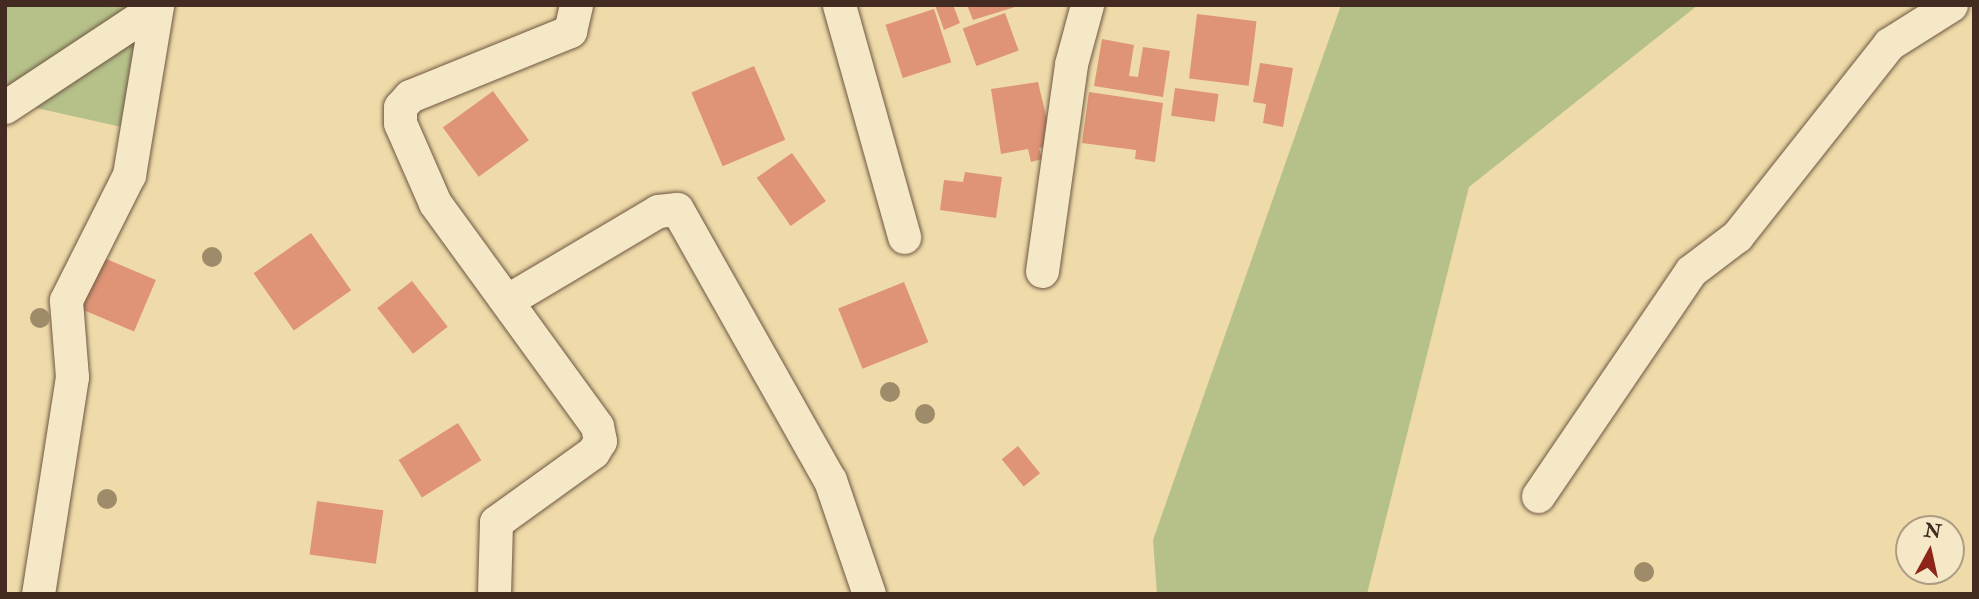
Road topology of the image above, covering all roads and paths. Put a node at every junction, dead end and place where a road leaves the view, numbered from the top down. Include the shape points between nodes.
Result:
1 (576, 5) edge
2 (839, 5) edge
3 (1087, 5) edge
4 (1951, 5) edge
5 (157, 6) edge
6 (5, 107) edge
7 (904, 237) dead end
8 (1042, 271) dead end
9 (508, 300) junction
10 (1538, 496) dead end
11 (37, 594) edge
12 (494, 594) edge
13 (869, 594) edge

1 - 9 street via 570,31 410,96 400,107 400,124 435,203
2 - 7 street
3 - 8 street via 1071,64
4 - 10 street via 1889,44 1737,236 1691,271
5 - 6 street
5 - 11 street via 129,175 66,300 72,377
9 - 12 street via 597,426 600,440 593,452 496,522
9 - 13 street via 657,211 677,209 831,480

